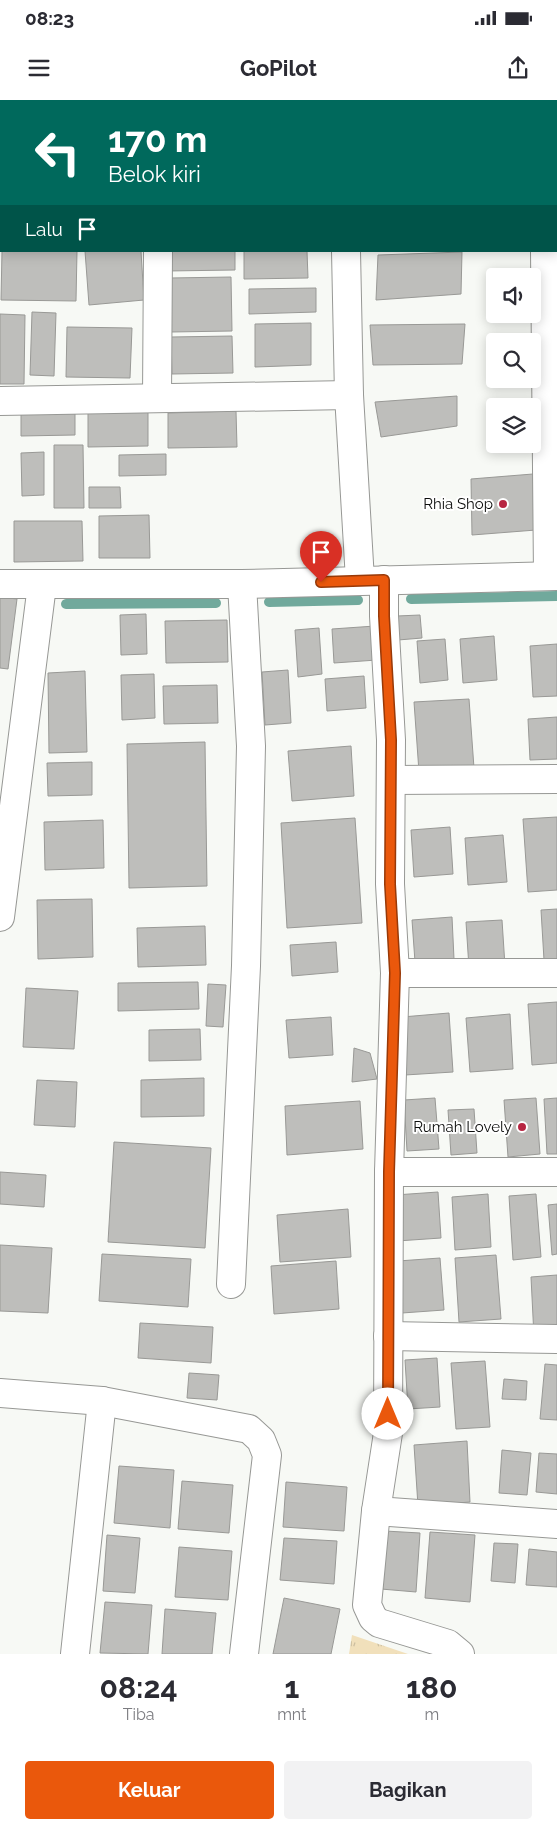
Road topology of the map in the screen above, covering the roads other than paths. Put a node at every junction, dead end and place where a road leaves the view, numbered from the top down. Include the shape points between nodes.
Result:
1 (158, 252) edge
2 (346, 252) edge
3 (545, 252) edge
4 (551, 318) edge
5 (350, 395) junction
6 (157, 398) junction
7 (0, 401) edge
8 (553, 576) edge
9 (372, 580) junction
10 (0, 584) edge
11 (242, 584) junction
12 (42, 585) junction
13 (557, 778) edge
14 (391, 780) junction
15 (0, 917) edge
16 (395, 973) junction
17 (557, 973) edge
18 (389, 1172) junction
19 (557, 1172) edge
20 (231, 1284) dead end
21 (388, 1336) junction
22 (557, 1339) edge
23 (0, 1393) edge
24 (102, 1401) junction
25 (376, 1511) junction
26 (557, 1524) edge
27 (75, 1654) edge
28 (244, 1654) edge
29 (460, 1654) edge

1 - 6 street
2 - 5 street
3 - 4 street
4 - 8 street
5 - 6 street
5 - 9 street
6 - 7 street
8 - 9 street
9 - 11 street
9 - 14 street via 384,616
10 - 12 street
11 - 12 street
11 - 20 street via 250,756 246,966
12 - 15 street
13 - 14 street
14 - 16 street via 390,884
16 - 17 street
16 - 18 street
18 - 19 street
18 - 21 street
21 - 22 street
21 - 25 street via 388,1434
23 - 24 street
24 - 27 street
24 - 28 street via 249,1429 261,1440 267,1455
25 - 26 street
25 - 29 street via 366,1605 373,1618 379,1623 448,1644

